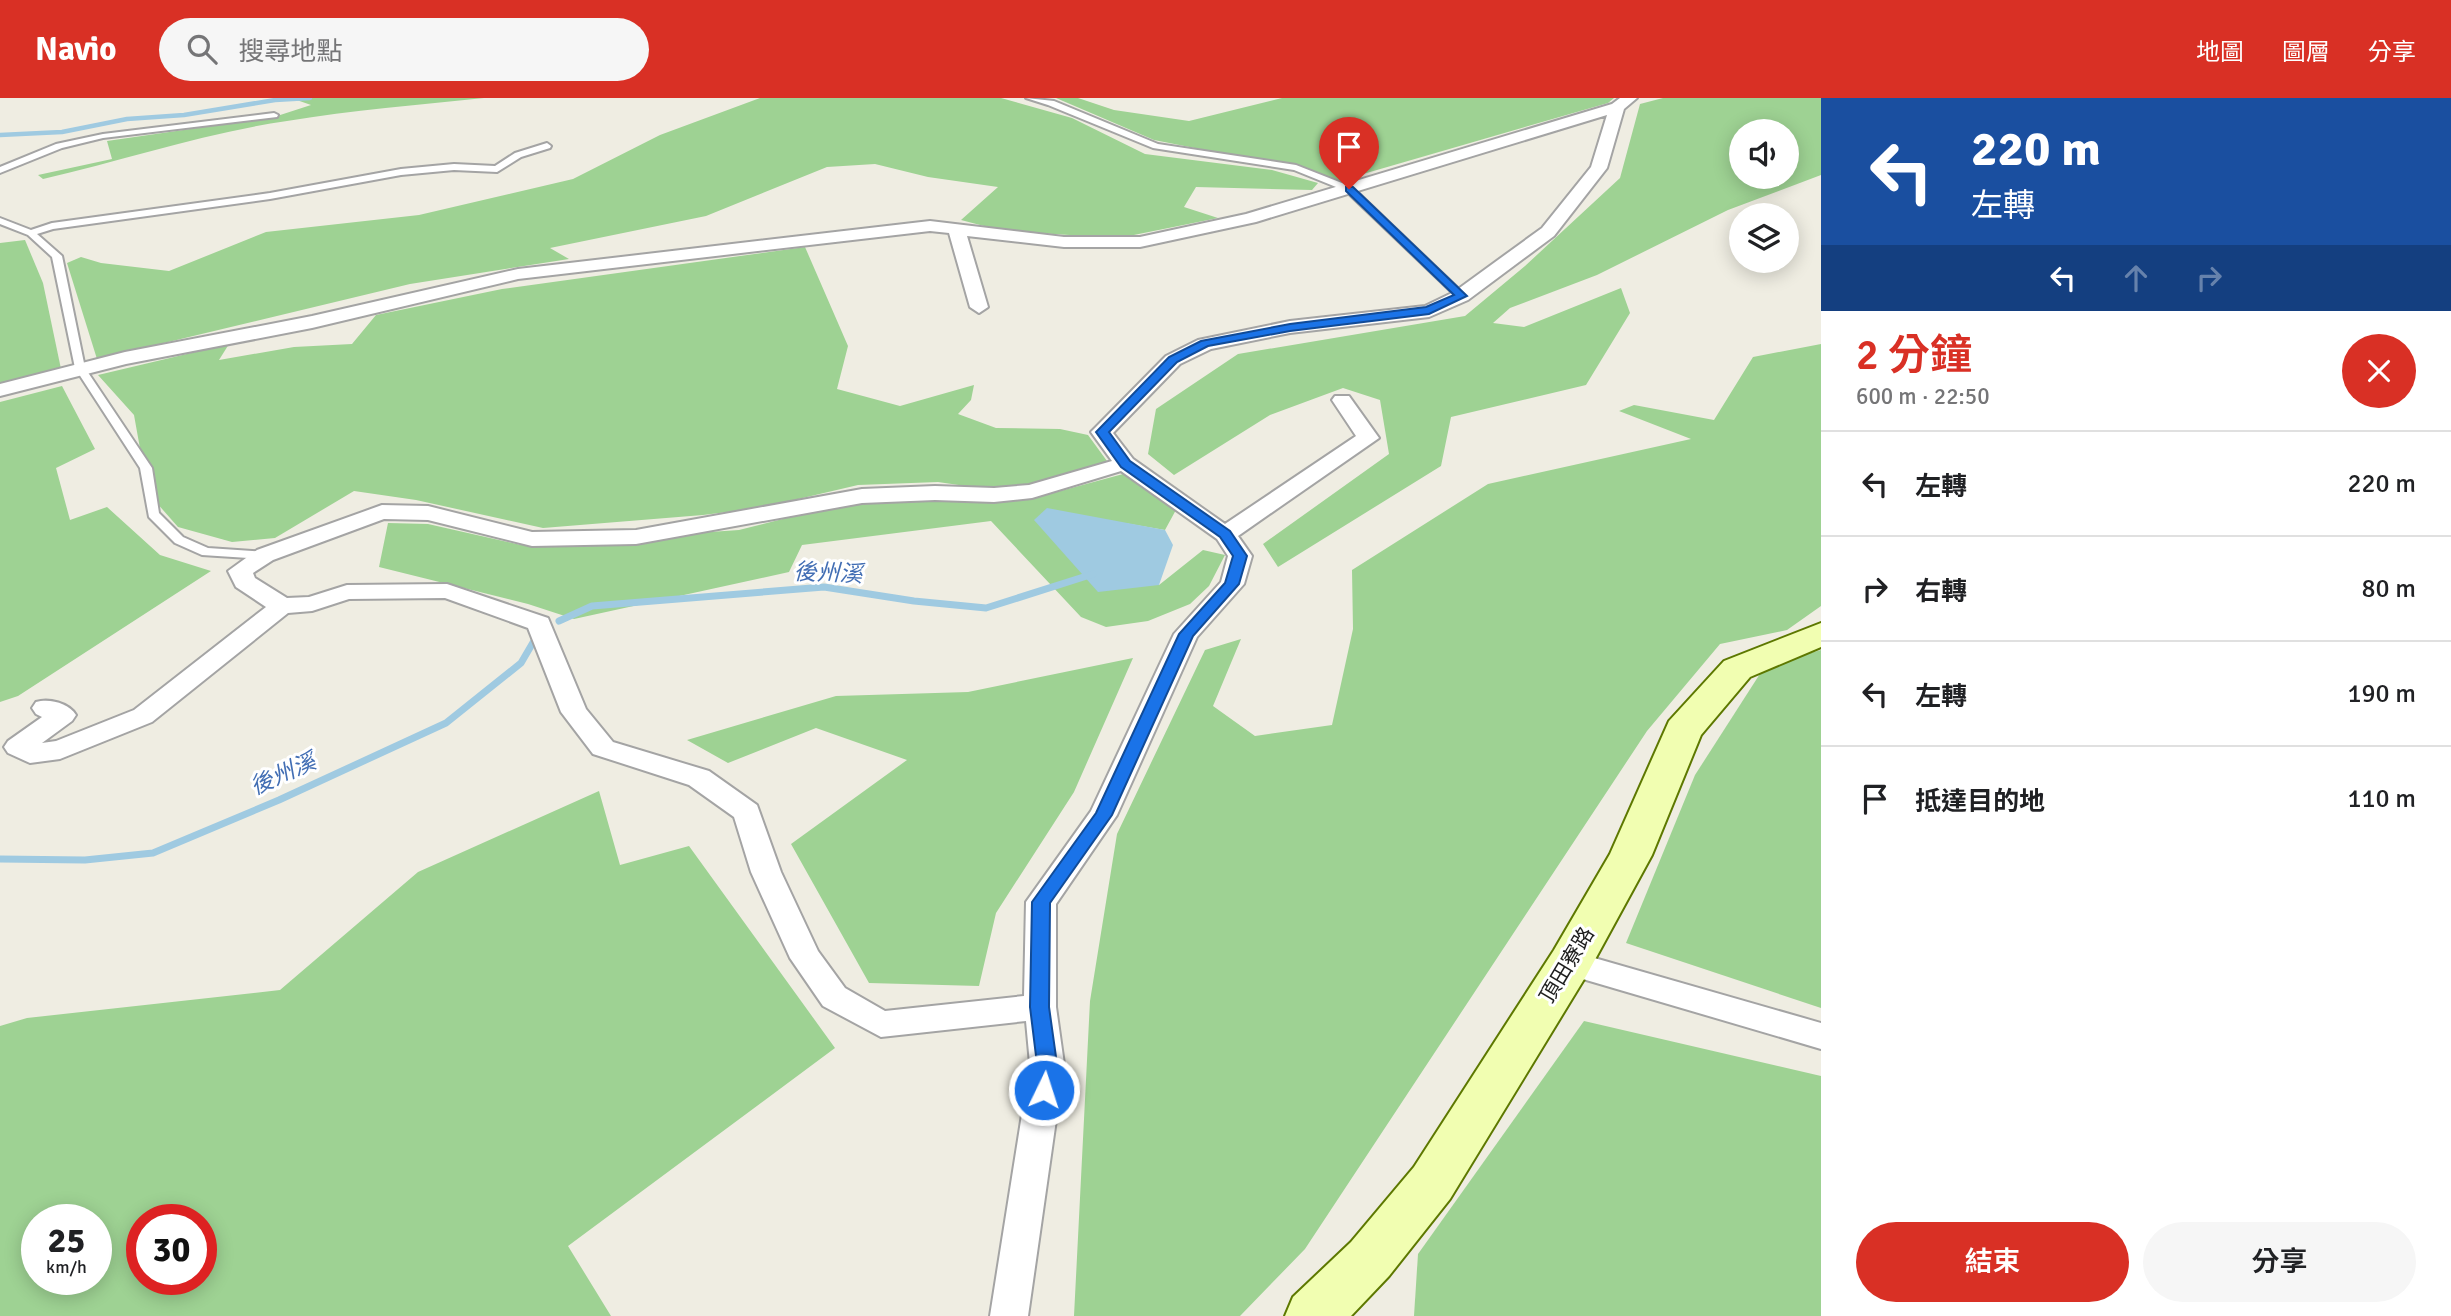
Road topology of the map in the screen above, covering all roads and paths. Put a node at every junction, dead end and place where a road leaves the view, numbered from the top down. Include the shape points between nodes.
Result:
1 (1030, 98) edge
2 (1624, 102) edge
3 (274, 115) dead end
4 (547, 146) dead end
5 (0, 170) edge
6 (1349, 189) junction
7 (0, 221) edge
8 (956, 229) junction
9 (31, 233) junction
10 (1461, 296) junction
11 (979, 307) dead end
12 (80, 368) junction
13 (0, 390) edge
14 (1342, 400) dead end
15 (1125, 464) junction
16 (1225, 534) junction
17 (265, 555) junction
18 (282, 606) junction
19 (1821, 635) edge
20 (45, 708) dead end
21 (1570, 963) junction
22 (1040, 1007) junction
23 (1821, 1036) edge
24 (1009, 1316) edge
25 (1313, 1316) edge

1 - 6 lane via 1156,146 1296,168
2 - 6 street
2 - 10 street via 1599,168 1548,232
3 - 5 lane via 103,136 59,146
4 - 9 lane via 518,155 497,169 454,167 363,177
6 - 8 street via 1250,218 1140,242 1064,242
6 - 10 lane
7 - 9 lane
8 - 11 street
8 - 12 street via 930,226 869,232 518,274 312,322
9 - 12 lane via 57,256
10 - 15 street via 1429,310 1290,327 1205,344 1173,360 1102,432
12 - 13 street
12 - 17 lane via 146,468 153,514 179,540 206,552
14 - 16 street via 1368,438
15 - 16 street
15 - 17 street via 1032,491 862,496 636,537 532,539 428,513 382,512
16 - 22 street via 1240,556 1232,584 1186,634 1103,815 1041,902
17 - 18 street via 240,571 244,582
18 - 20 street via 143,716 60,750 30,754 18,747 64,715
18 - 22 street via 312,604 347,592 447,591 539,623 574,712 603,748 699,778 747,812 766,872 800,946 834,997 881,1024
19 - 21 street, 頂田寮路 via 1737,669 1683,730 1631,855
21 - 23 street
21 - 25 street, 頂田寮路 via 1432,1183 1370,1259
22 - 24 street via 1047,1064

